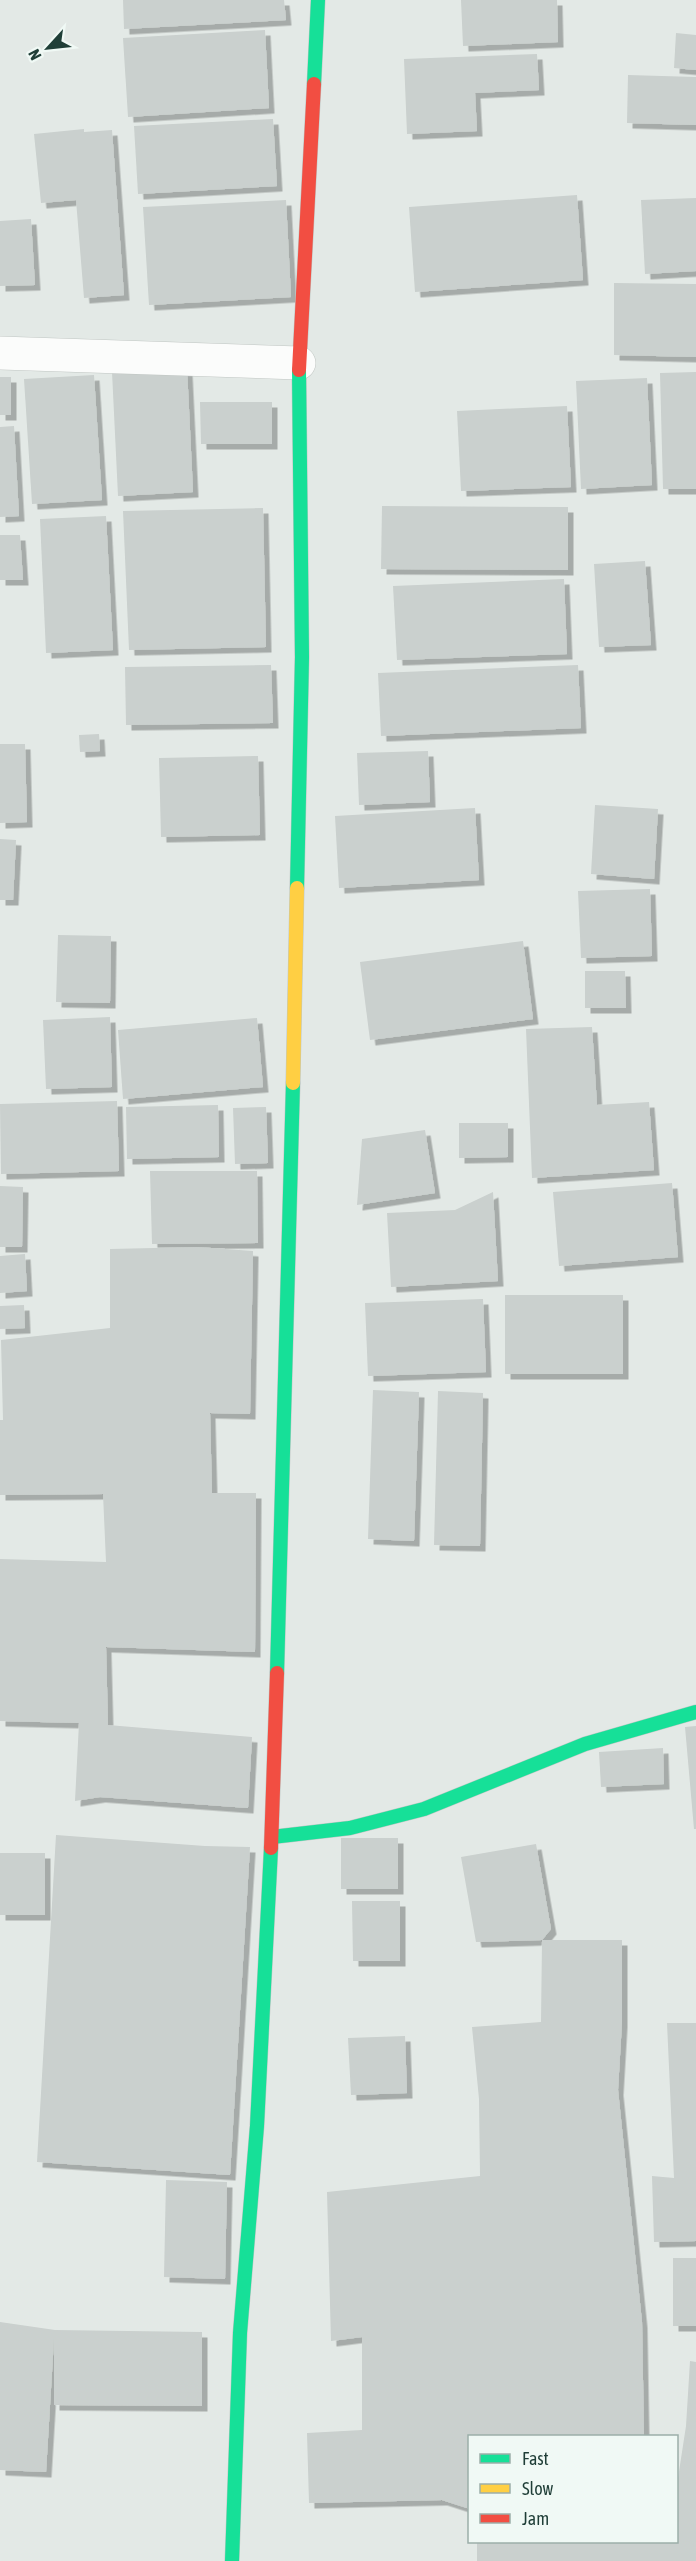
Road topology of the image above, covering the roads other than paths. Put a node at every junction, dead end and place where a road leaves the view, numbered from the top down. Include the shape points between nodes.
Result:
1 (318, 0) edge
2 (0, 353) edge
3 (299, 363) junction
4 (696, 1712) edge
5 (272, 1837) junction
6 (232, 2561) edge

1 - 3 street
2 - 3 street
3 - 5 street via 302,669
4 - 5 street via 585,1744 424,1809 350,1828
5 - 6 street via 257,2126 240,2333

